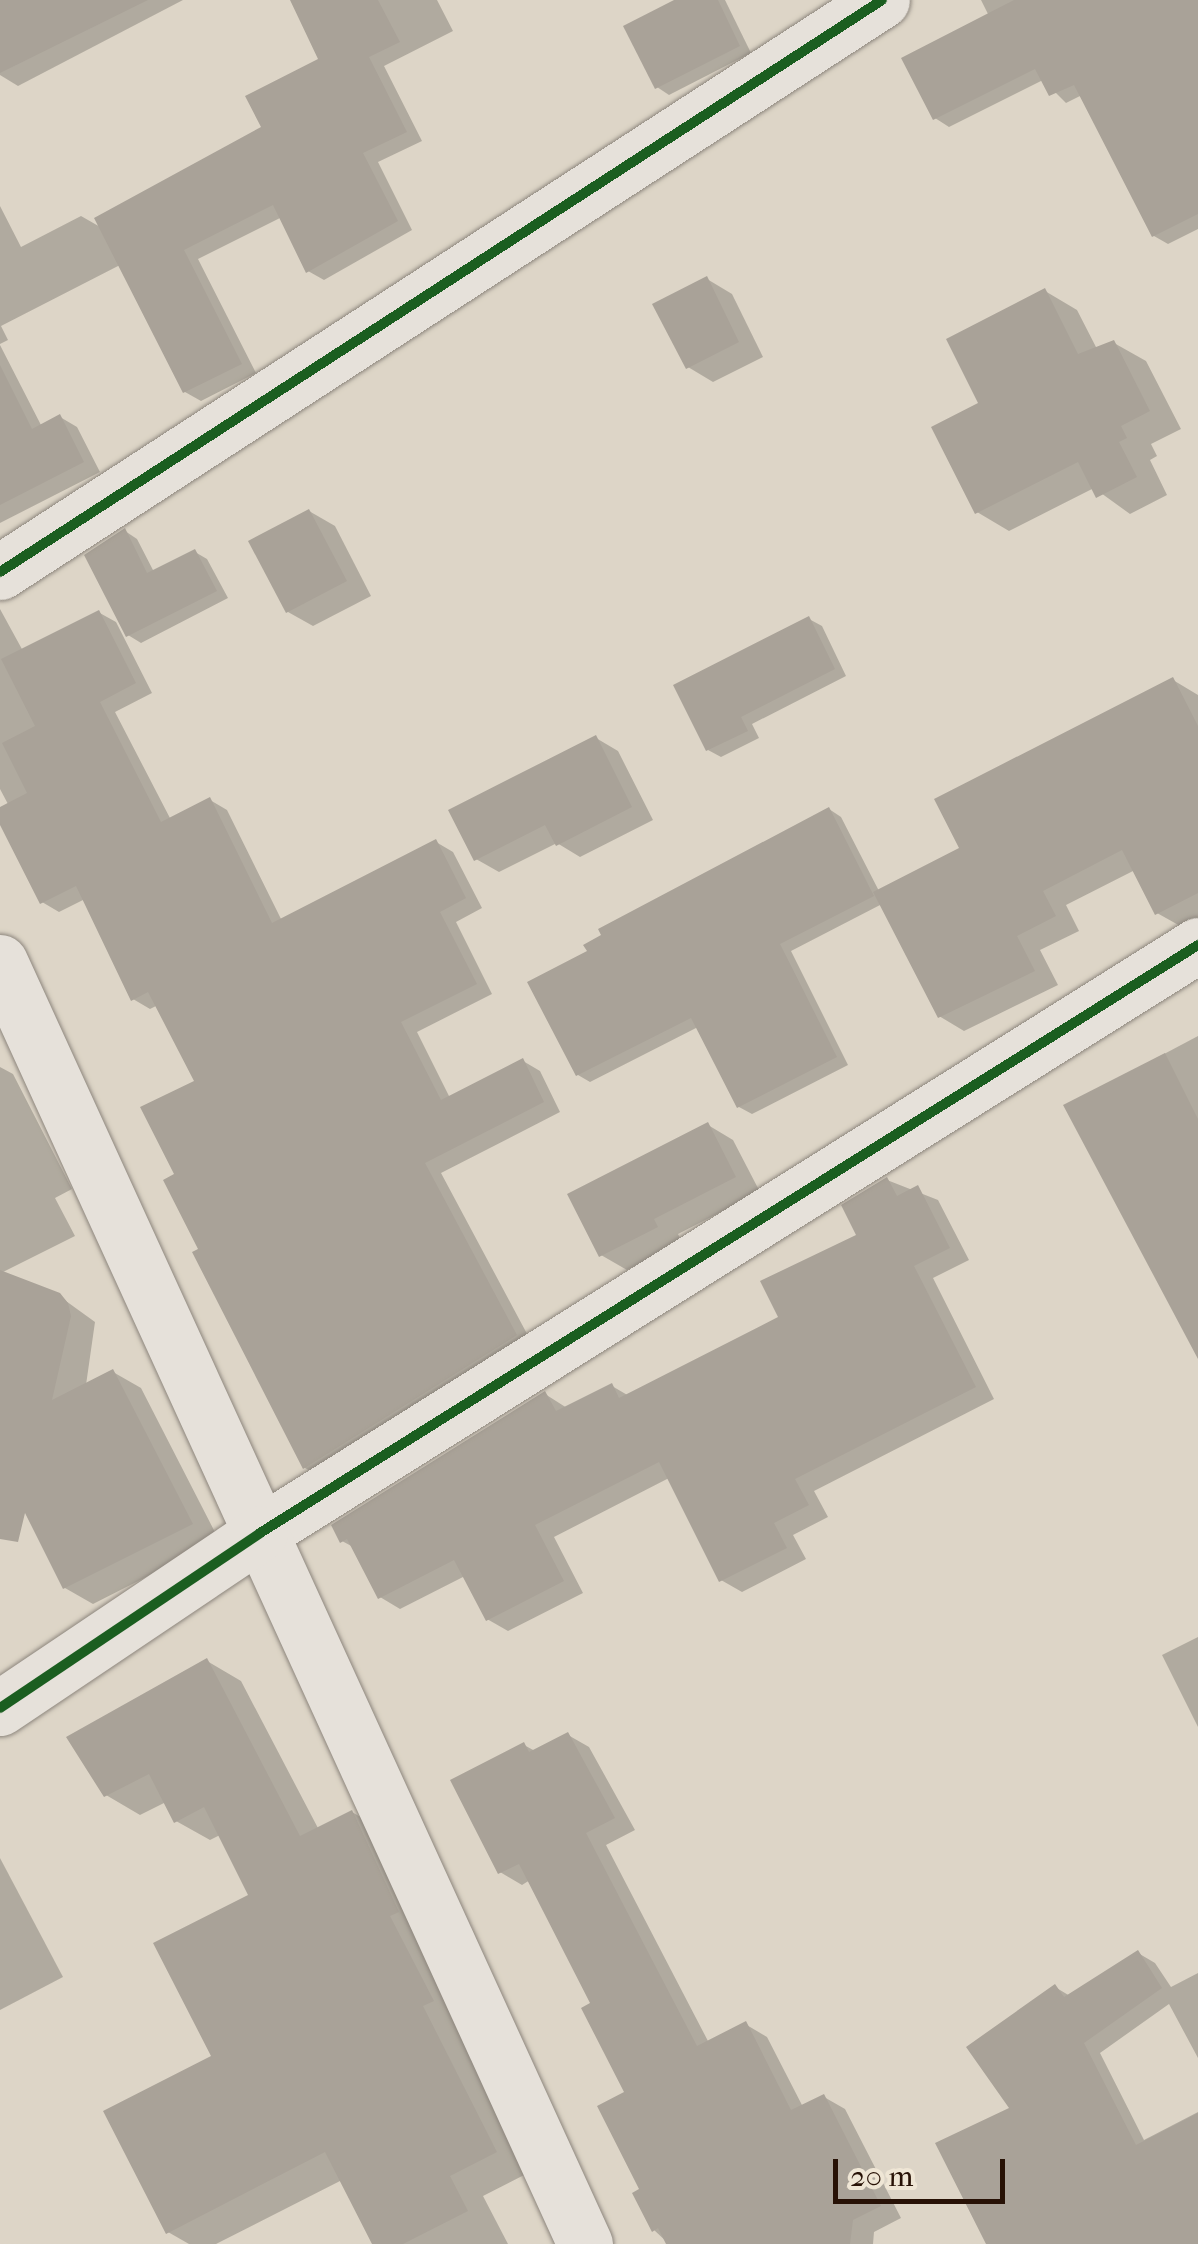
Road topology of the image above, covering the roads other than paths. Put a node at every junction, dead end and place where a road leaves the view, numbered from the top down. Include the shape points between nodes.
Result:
1 (882, 0) edge
2 (0, 572) edge
3 (1198, 945) edge
4 (0, 962) edge
5 (260, 1533) junction
6 (0, 1708) edge
7 (585, 2244) edge

1 - 2 street
3 - 5 street
4 - 5 street
5 - 6 street
5 - 7 street

